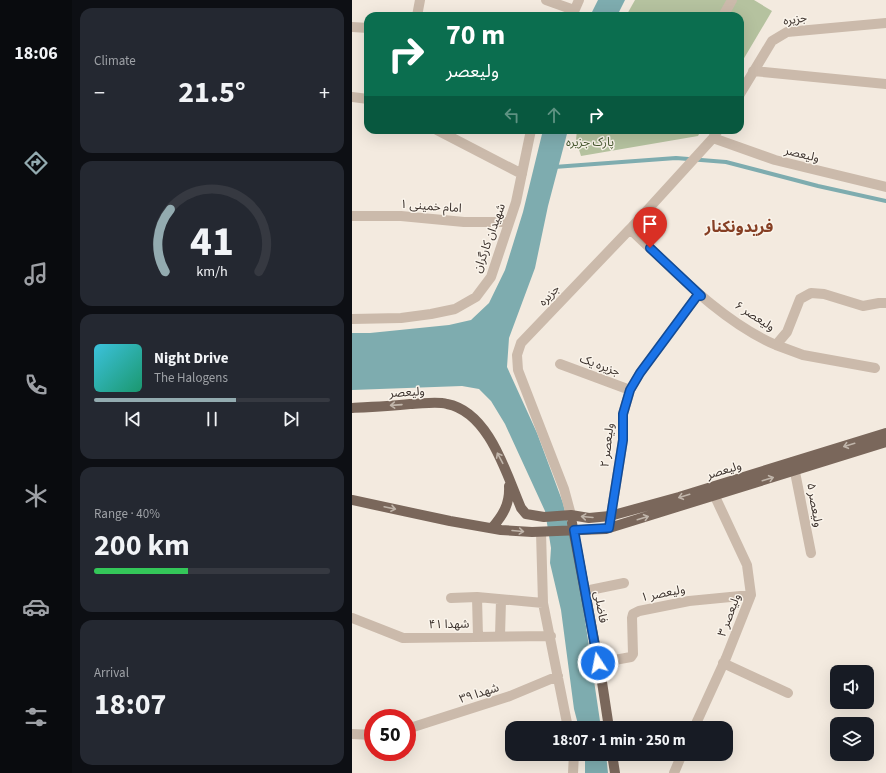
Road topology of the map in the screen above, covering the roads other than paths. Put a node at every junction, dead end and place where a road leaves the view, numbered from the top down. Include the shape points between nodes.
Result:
1 (420, 0) edge
2 (546, 0) edge
3 (579, 0) edge
4 (732, 0) edge
5 (418, 12) edge
6 (571, 12) edge
7 (573, 12) edge
8 (725, 12) edge
9 (886, 23) edge
10 (352, 27) edge
11 (364, 28) edge
12 (753, 71) junction
13 (886, 84) edge
14 (744, 87) edge
15 (352, 97) edge
16 (364, 98) edge
17 (445, 134) edge
18 (530, 134) edge
19 (714, 134) edge
20 (719, 134) edge
21 (522, 174) junction
22 (886, 187) edge
23 (352, 216) edge
24 (509, 222) junction
25 (630, 229) junction
26 (701, 296) junction
27 (886, 303) edge
28 (352, 319) edge
29 (776, 345) junction
30 (560, 364) dead end
31 (875, 368) dead end
32 (630, 390) junction
33 (352, 408) edge
34 (886, 433) edge
35 (886, 442) edge
36 (795, 466) junction
37 (509, 479) junction
38 (712, 492) junction
39 (352, 500) edge
40 (569, 515) junction
41 (610, 516) junction
42 (492, 528) junction
43 (609, 528) junction
44 (572, 530) junction
45 (544, 532) junction
46 (811, 553) dead end
47 (624, 584) dead end
48 (585, 591) junction
49 (751, 595) junction
50 (477, 597) junction
51 (451, 598) dead end
52 (501, 600) junction
53 (543, 603) junction
54 (352, 618) edge
55 (500, 636) junction
56 (551, 636) junction
57 (478, 637) junction
58 (598, 663) junction
59 (723, 663) junction
60 (558, 676) junction
61 (788, 693) dead end
62 (567, 721) edge
63 (608, 721) edge
64 (697, 721) edge
65 (416, 726) edge
66 (352, 734) edge
67 (364, 735) edge
68 (574, 761) edge
69 (613, 761) edge
70 (679, 761) edge
71 (573, 773) edge
72 (615, 773) edge
73 (674, 773) edge

1 - 5 street
2 - 6 street
3 - 7 street
4 - 8 street
9 - 12 street, جزیره via 787,32 772,41
10 - 11 street
12 - 13 street
12 - 14 street, جزیره
15 - 16 street
17 - 21 street
18 - 21 street, شهیدان کارگران
19 - 25 street, جزیره
20 - 22 street, ولیعصر via 775,160
21 - 24 street, شهیدان کارگران
23 - 24 street, امام خمینی ۱
24 - 28 street, شهیدان کارگران via 491,277 476,298 454,309 431,314 401,318
25 - 26 street, ولیعصر ۶
25 - 40 street, جزیره via 521,343 517,355 518,370 564,489
26 - 29 street, ولیعصر ۶ via 748,330
26 - 32 street, ولیعصر ۲ via 697,296
27 - 29 street, ولیعصر ۶ via 863,306 824,294 811,293 800,299 787,332
29 - 31 street via 803,355
30 - 32 street, جزیره یک
32 - 41 street, ولیعصر ۲ via 623,414 623,440
37 -> 33 main road, ولیعصر via 502,460 486,434 474,417 460,409 447,404 424,403
34 -> 36 main road, ولیعصر
35 - 36 main road, ولیعصر
36 - 38 main road, ولیعصر
36 - 46 street, ولیعصر ۵
37 - 40 main road, ولیعصر via 526,514 544,518
37 - 42 main road via 510,495 507,506
38 -> 41 main road, ولیعصر
43 -> 38 main road, ولیعصر
38 - 49 street, ولیعصر ۳ via 728,520 747,565
39 -> 42 main road
41 -> 40 main road, ولیعصر via 589,518
40 - 44 main road, فاضلی
41 - 43 street, ولیعصر ۲
42 -> 45 main road
43 - 44 main road, ولیعصر
44 - 45 main road, ولیعصر
44 - 48 main road, فاضلی
45 - 53 street
47 - 48 street
48 - 58 main road, فاضلی
49 - 58 street, ولیعصر ۱ via 689,601 638,610 632,618 631,657
49 - 59 street, ولیعصر ۳
50 - 51 street
50 - 52 street
50 - 57 street
52 - 53 street
52 - 55 street
53 - 56 street
54 - 57 street, شهدا ۴۱ via 403,638
55 - 56 street, شهدا ۴۱
55 - 57 street, شهدا ۴۱
56 - 60 street
58 - 63 main road, فاضلی
59 - 61 street
59 - 64 street, ولیعصر ۳
60 - 62 street
60 - 65 street, شهدا ۳۹ via 503,698
66 - 67 street
68 - 71 street
69 - 72 main road
70 - 73 street

